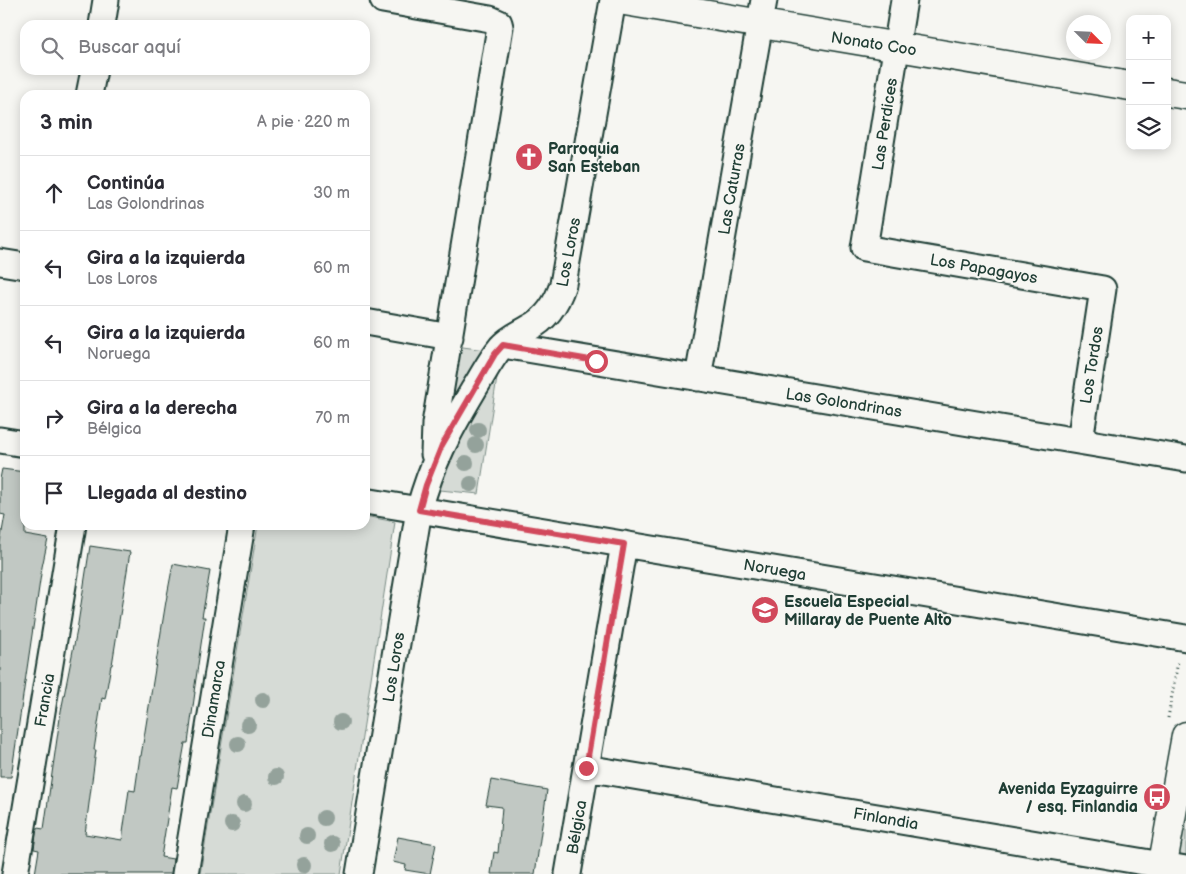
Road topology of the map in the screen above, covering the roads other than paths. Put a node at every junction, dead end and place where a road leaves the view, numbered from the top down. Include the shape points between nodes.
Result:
1 (106, 0) edge
2 (383, 0) edge
3 (613, 0) edge
4 (619, 0) edge
5 (904, 0) edge
6 (762, 12) edge
7 (103, 20) edge
8 (897, 47) junction
9 (93, 75) edge
10 (1126, 85) edge
11 (91, 90) edge
12 (1171, 93) edge
13 (1186, 96) edge
14 (864, 248) joint
15 (0, 262) edge
16 (20, 265) edge
17 (1103, 289) joint
18 (370, 323) edge
19 (450, 336) junction
20 (503, 345) junction
21 (698, 378) junction
22 (0, 440) edge
23 (1080, 441) junction
24 (20, 443) edge
25 (1186, 458) edge
26 (435, 461) junction
27 (370, 502) edge
28 (419, 510) junction
29 (73, 530) edge
30 (241, 530) edge
31 (624, 544) junction
32 (1186, 638) edge
33 (1186, 736) edge
34 (586, 768) junction
35 (1170, 869) edge
36 (15, 874) edge
37 (185, 874) edge
38 (359, 874) edge
39 (568, 874) edge

1 - 7 street
2 - 19 street, Los Loros via 490,19 498,23 500,32
3 - 20 street, Los Loros via 563,284 549,312
4 - 6 street, Nonato Coo
5 - 8 street, Las Perdices
6 - 8 street, Nonato Coo
6 - 21 street, Las Caturras
8 - 10 street, Nonato Coo
8 - 14 street, Las Perdices
9 - 11 street
12 - 13 street
14 - 17 street, Los Papagayos
15 - 16 street
17 - 23 street, Los Tordos
18 - 19 street
19 - 26 street, Los Loros via 435,424
20 - 21 street, Las Golondrinas
20 - 26 street, Los Loros via 455,421
21 - 23 street, Las Golondrinas
22 - 24 street
23 - 25 street, Las Golondrinas
26 - 28 street, Los Loros
27 - 28 street, Noruega
28 - 31 street, Noruega
28 - 38 street, Los Loros
29 - 36 street, Francia
30 - 37 street, Dinamarca
31 - 32 street, Noruega
31 - 34 street, Bélgica
33 - 35 street
34 - 35 street, Finlandia
34 - 39 street, Bélgica

